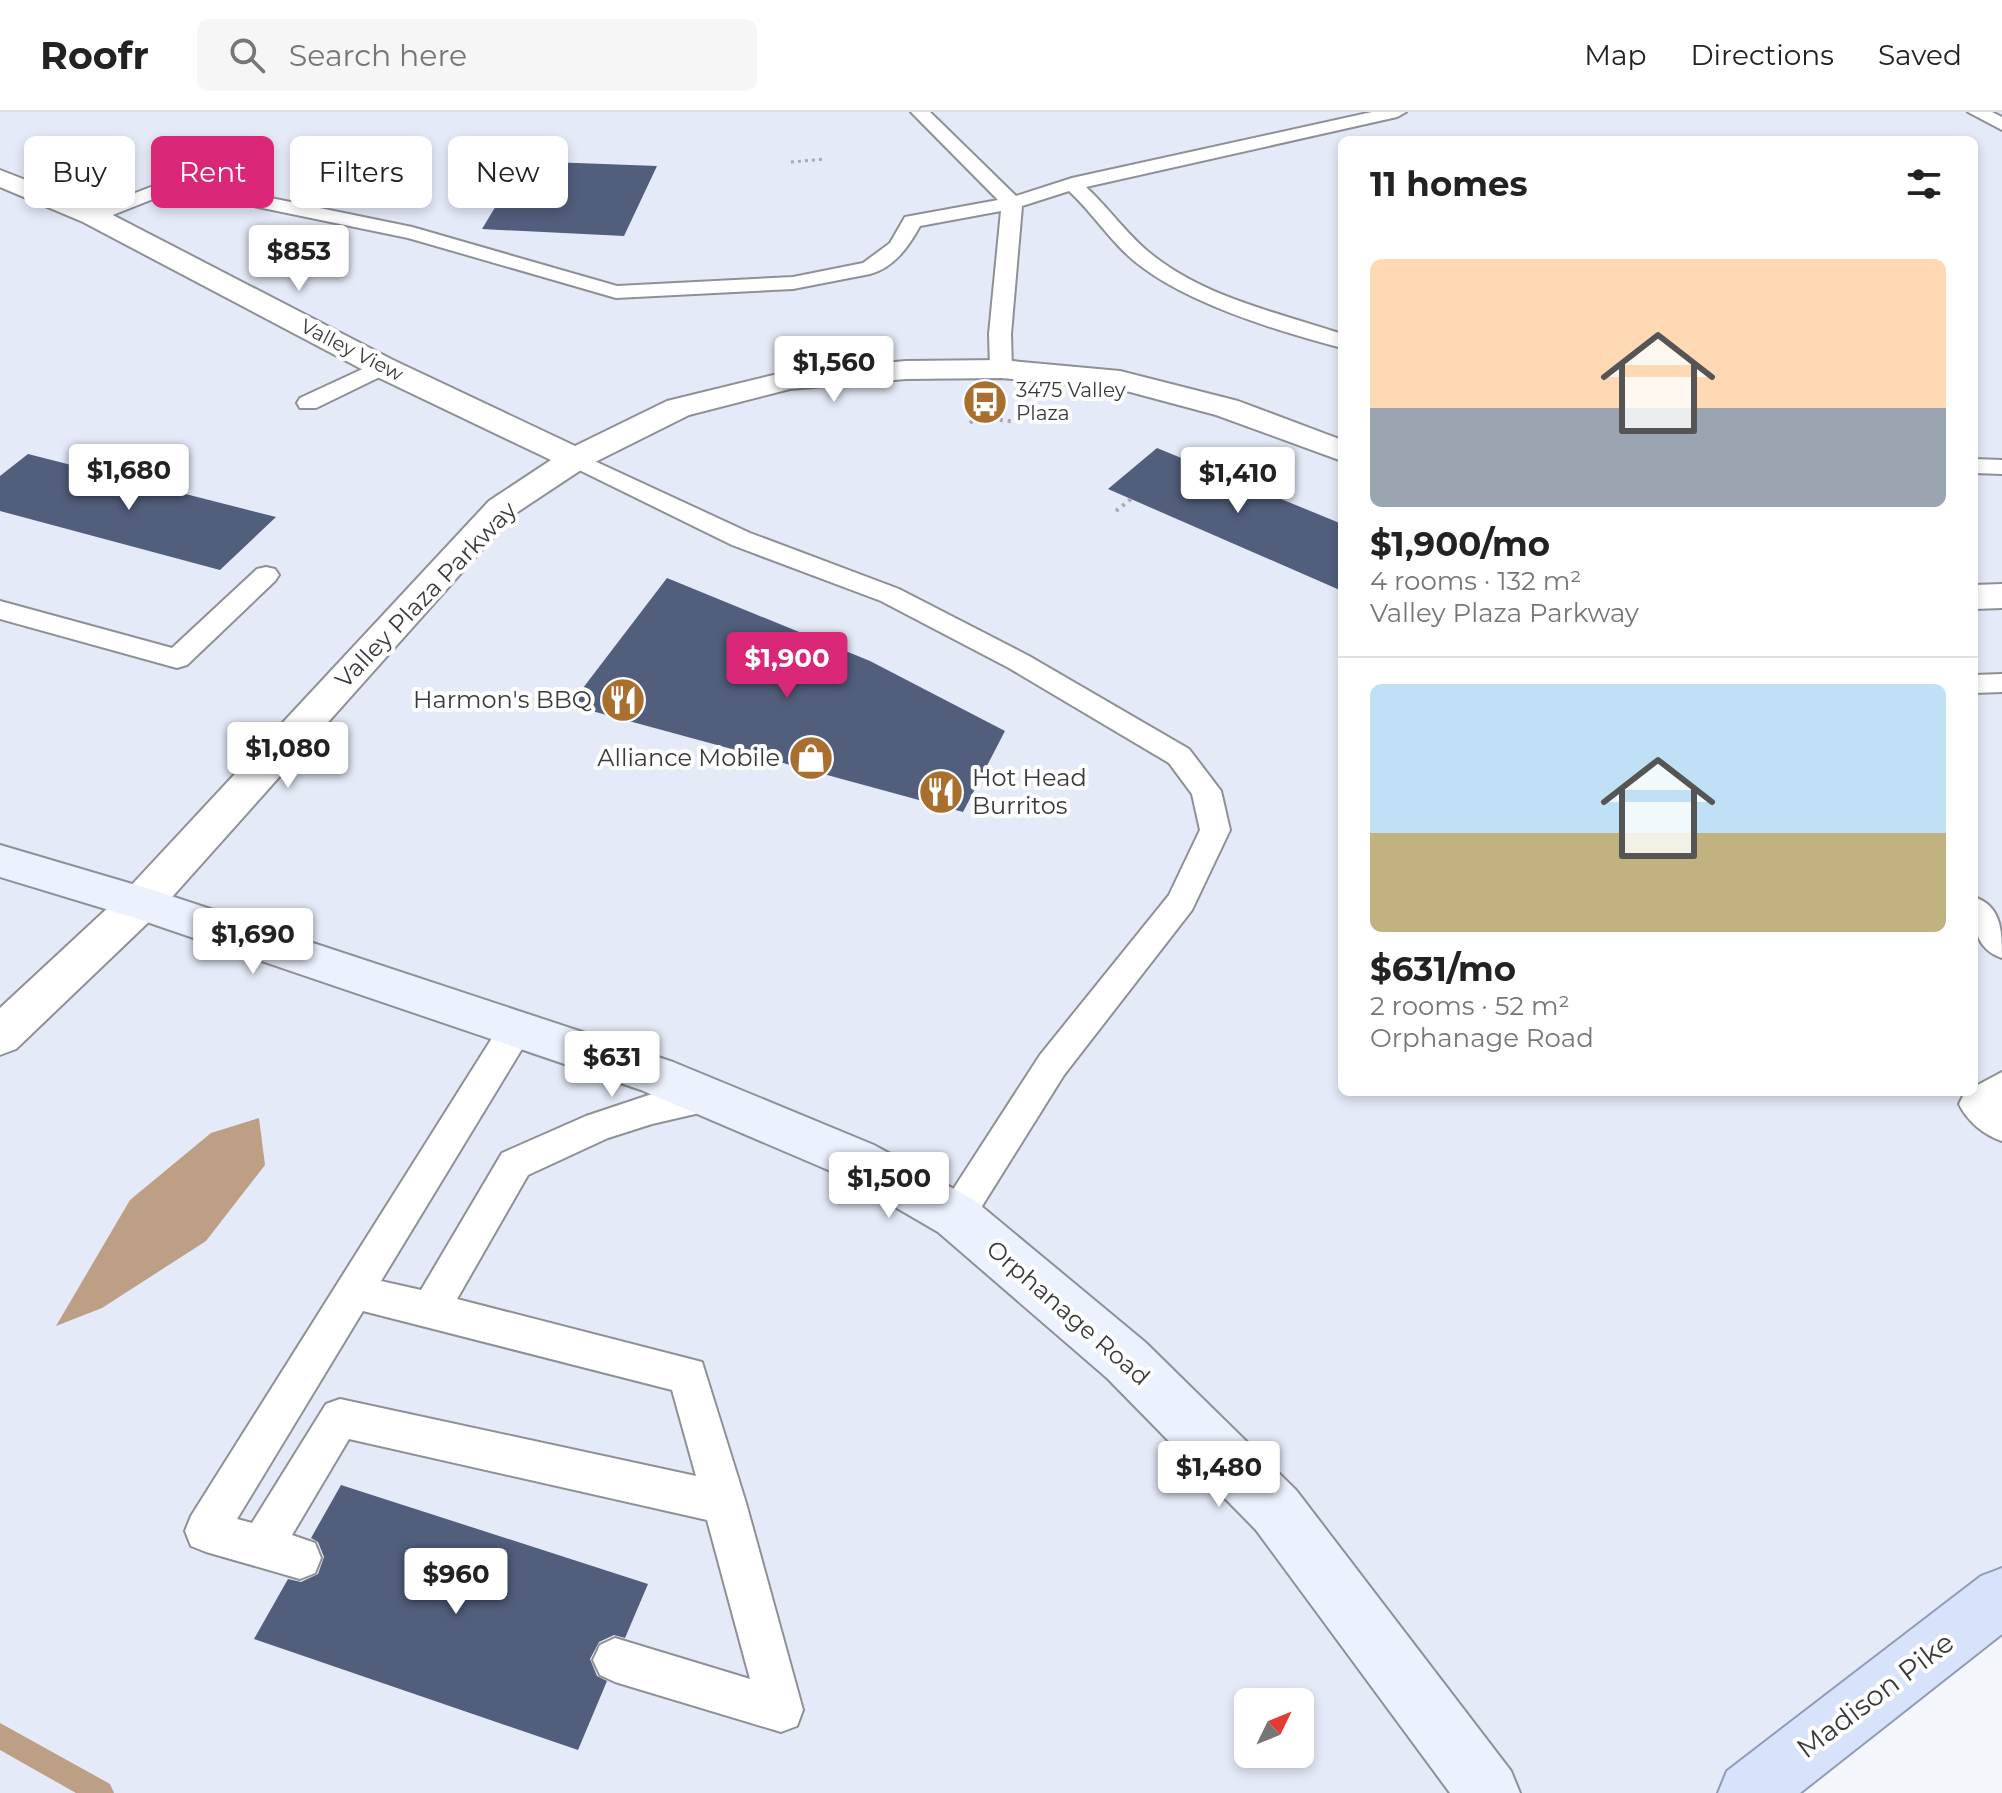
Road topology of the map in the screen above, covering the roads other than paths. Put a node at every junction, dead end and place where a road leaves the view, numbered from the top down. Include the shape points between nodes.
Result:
1 (920, 112) edge
2 (1397, 112) edge
3 (1977, 112) edge
4 (2002, 124) edge
5 (0, 178) edge
6 (1072, 184) junction
7 (1012, 203) junction
8 (93, 216) junction
9 (1338, 340) edge
10 (382, 367) junction
11 (1001, 369) junction
12 (308, 403) dead end
13 (1338, 450) edge
14 (575, 459) junction
15 (1978, 466) edge
16 (2002, 467) edge
17 (266, 575) dead end
18 (2002, 596) edge
19 (1978, 597) edge
20 (0, 610) edge
21 (2002, 663) edge
22 (1978, 664) edge
23 (2002, 683) edge
24 (1978, 684) edge
25 (0, 861) edge
26 (141, 903) junction
27 (1978, 914) edge
28 (2002, 945) edge
29 (516, 1029) junction
30 (0, 1036) edge
31 (2002, 1086) edge
32 (709, 1098) junction
33 (2002, 1126) edge
34 (956, 1216) junction
35 (357, 1292) junction
36 (430, 1310) junction
37 (725, 1503) junction
38 (261, 1547) junction
39 (300, 1558) dead end
40 (2002, 1597) edge
41 (615, 1660) dead end
42 (1489, 1793) edge
43 (1749, 1793) edge

1 - 7 lane
2 - 6 lane
3 - 4 lane
5 - 8 street, Valley View
6 - 7 lane
6 - 9 lane via 1147,263 1227,301
7 - 8 lane via 912,221 898,247 870,268 793,283 616,292 412,233 174,184
7 - 11 lane
8 - 10 street, Valley View
10 - 12 lane
10 - 14 street, Valley View
11 - 13 street, Valley Plaza Parkway via 1120,380 1227,408
11 - 14 street, Valley Plaza Parkway via 790,380 678,408
14 - 26 street, Valley Plaza Parkway via 501,508
14 - 34 lane via 741,539 890,595 1019,662 1179,756 1206,791 1215,830 1181,902 1052,1065
15 - 16 lane
17 - 20 lane via 177,659
18 - 19 street
21 - 22 lane
23 - 24 lane
25 - 26 main road, Orphanage Road
26 - 29 main road, Orphanage Road
26 - 30 street, Valley Plaza Parkway
27 - 28 lane
29 - 32 main road, Orphanage Road
29 - 35 lane
31 - 33 lane via 1976,1104
32 - 34 main road, Orphanage Road via 857,1160
32 - 36 lane via 598,1127 515,1164
34 - 42 main road, Orphanage Road via 1126,1360 1276,1510
35 - 36 lane
35 - 38 lane via 206,1531
36 - 37 lane via 688,1375
37 - 38 lane via 340,1418
37 - 41 lane via 781,1710
38 - 39 lane
40 - 43 main road, Madison Pike

